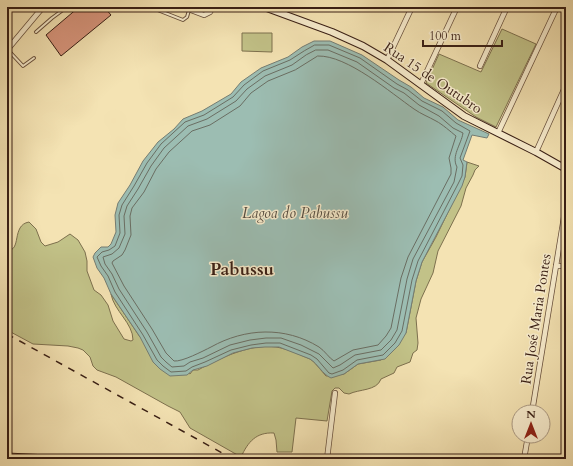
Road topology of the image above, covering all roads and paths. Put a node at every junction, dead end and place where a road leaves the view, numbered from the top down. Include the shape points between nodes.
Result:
1 (10, 7) edge
2 (43, 7) edge
3 (68, 7) edge
4 (150, 7) edge
5 (183, 7) edge
6 (213, 7) edge
7 (264, 7) edge
8 (287, 7) edge
9 (412, 7) edge
10 (457, 7) edge
11 (507, 7) edge
12 (557, 7) edge
13 (190, 8) edge
14 (7, 10) edge
15 (283, 14) junction
16 (36, 32) dead end
17 (7, 50) edge
18 (34, 58) dead end
19 (387, 60) junction
20 (480, 66) dead end
21 (421, 84) junction
22 (566, 85) edge
23 (498, 133) junction
24 (536, 152) junction
25 (566, 169) edge
26 (566, 206) edge
27 (556, 266) junction
28 (566, 266) edge
29 (336, 393) dead end
30 (533, 404) edge
31 (527, 444) edge
32 (7, 457) edge
33 (48, 459) edge
34 (327, 459) edge
35 (524, 459) edge

1 - 14 street
2 - 17 street
3 - 16 lane
4 - 13 lane via 184,20
5 - 13 street
6 - 13 street via 204,15
7 - 15 main road, Rua 15 de Outubro
8 - 15 street
9 - 19 street
10 - 21 street
11 - 20 street
12 - 23 street
15 - 19 main road, Rua 15 de Outubro via 351,40
17 - 18 lane via 23,66
19 - 21 main road, Rua 15 de Outubro
21 - 23 main road, Rua 15 de Outubro via 464,116
22 - 24 street
23 - 24 main road, Rua 15 de Outubro
24 - 25 main road, Rua 15 de Outubro
26 - 27 street, Rua José Maria Pontes
27 - 28 street
27 - 30 street, Rua José Maria Pontes
29 - 34 street
31 - 35 street
32 - 33 main road

